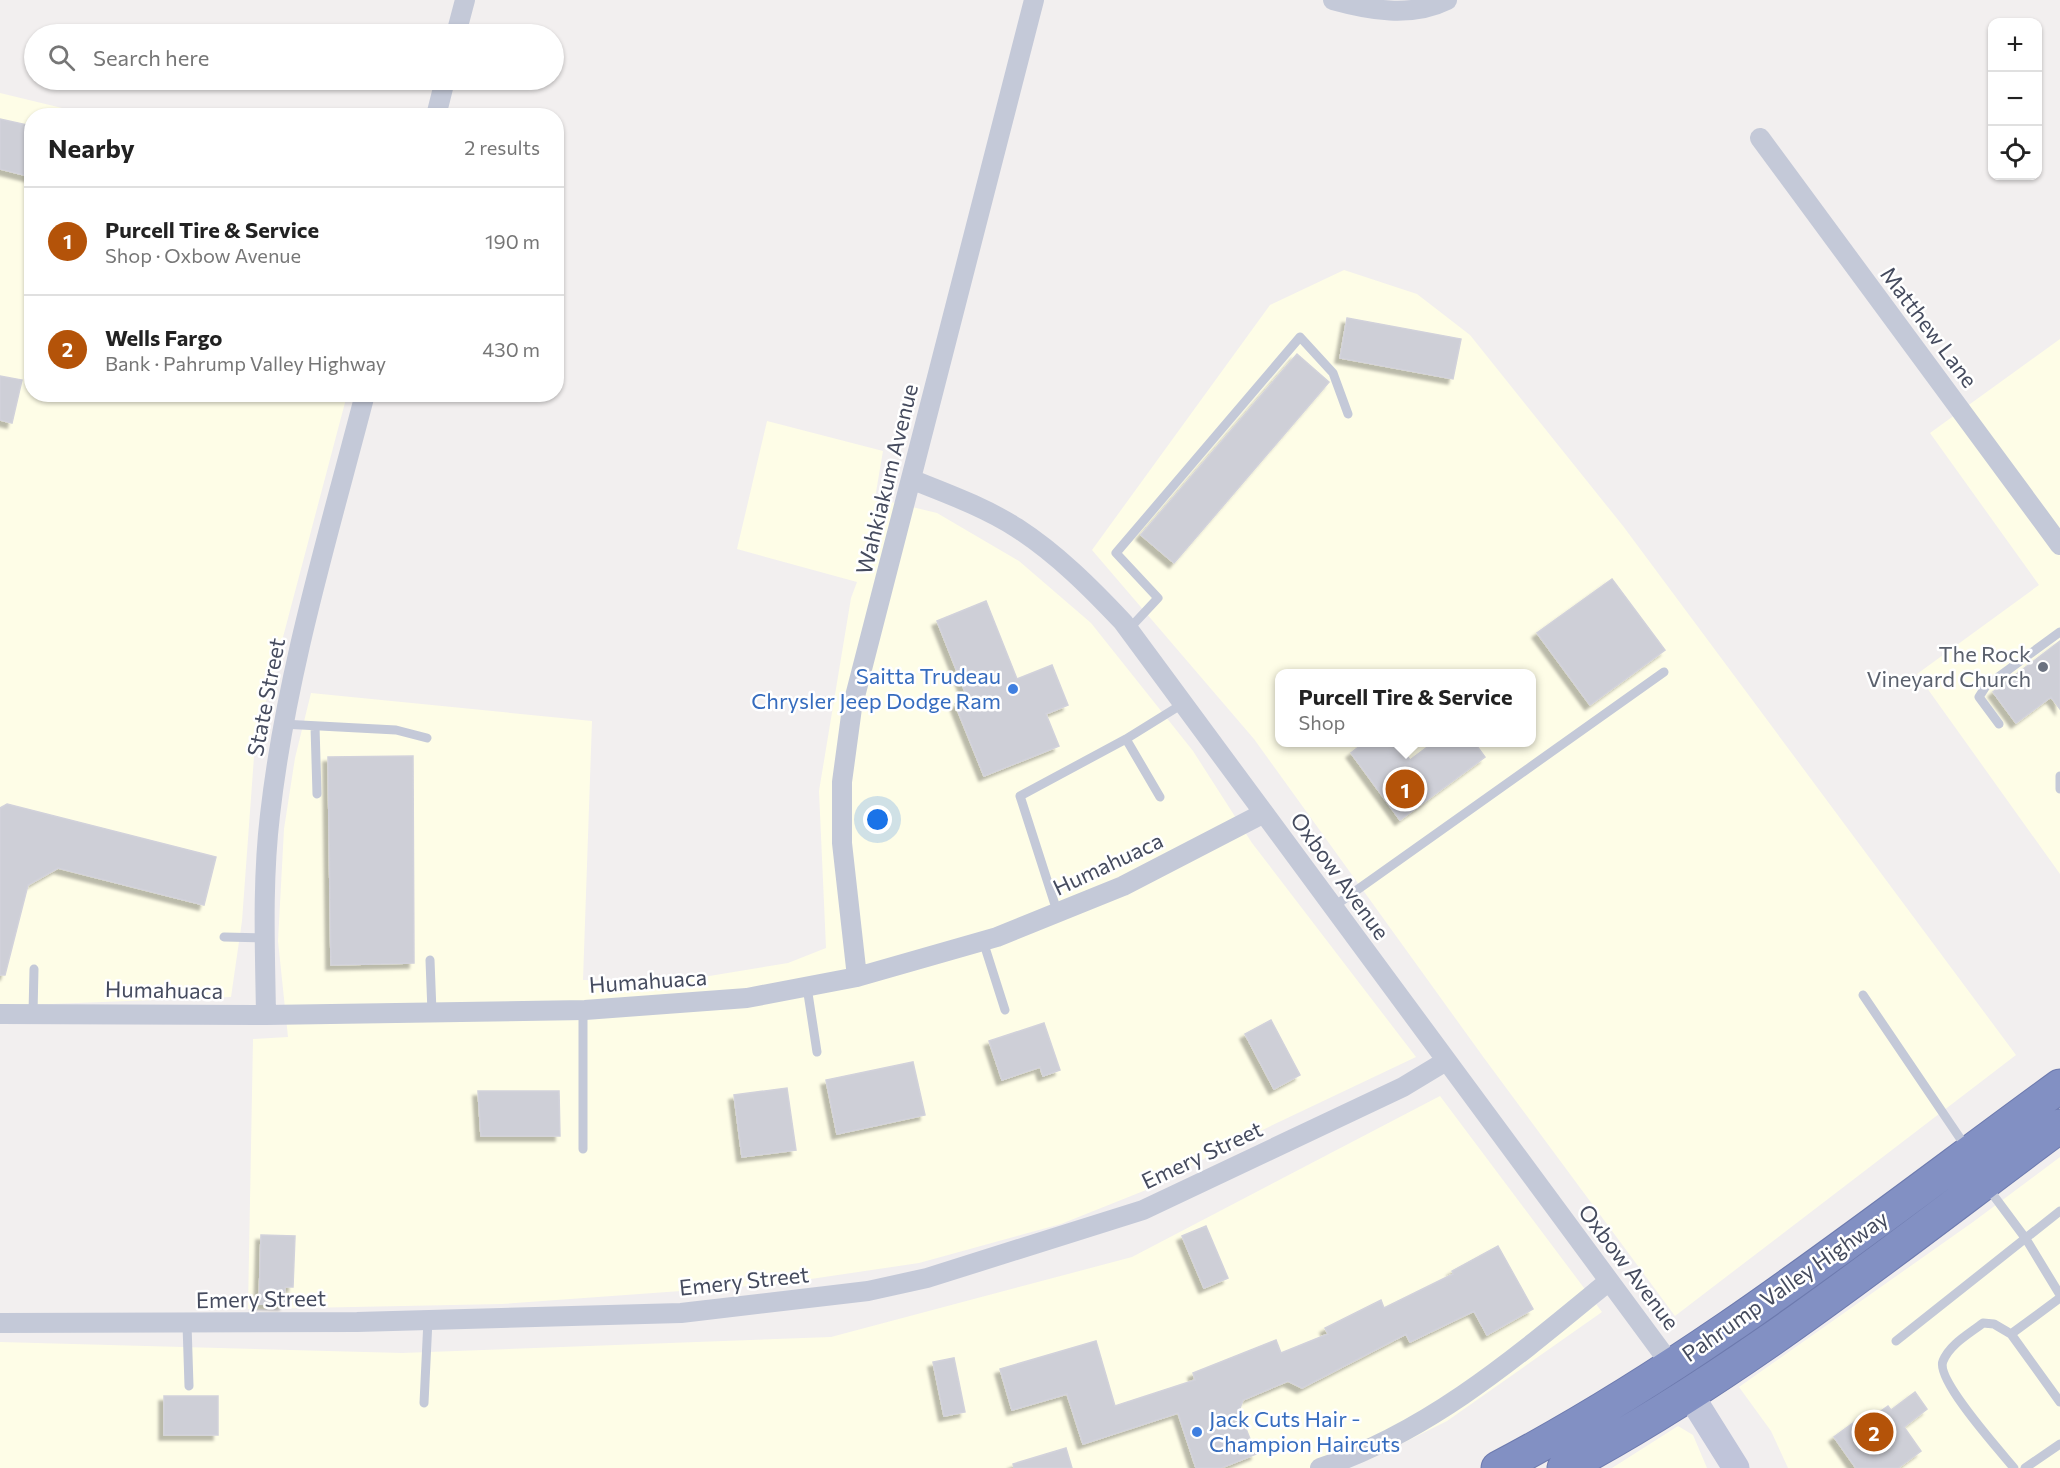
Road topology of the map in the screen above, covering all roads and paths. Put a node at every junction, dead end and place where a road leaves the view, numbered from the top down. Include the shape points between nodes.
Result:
1 (465, 0) edge
2 (1034, 0) edge
3 (1333, 0) edge
4 (1447, 0) edge
5 (459, 24) edge
6 (442, 90) edge
7 (438, 108) edge
8 (1760, 138) dead end
9 (362, 402) edge
10 (1348, 414) dead end
11 (913, 480) junction
12 (2060, 545) edge
13 (1128, 629) junction
14 (2060, 632) edge
15 (1664, 672) dead end
16 (1184, 703) junction
17 (282, 724) junction
18 (1999, 724) dead end
19 (315, 726) junction
20 (428, 738) dead end
21 (1126, 739) junction
22 (2060, 776) edge
23 (2060, 789) edge
24 (316, 794) dead end
25 (1160, 797) dead end
26 (1264, 813) junction
27 (1333, 907) junction
28 (1058, 914) junction
29 (224, 937) dead end
30 (265, 938) junction
31 (982, 941) junction
32 (430, 960) dead end
33 (34, 969) dead end
34 (856, 977) junction
35 (807, 987) junction
36 (1863, 995) dead end
37 (583, 1010) junction
38 (1005, 1010) dead end
39 (432, 1012) junction
40 (33, 1013) junction
41 (0, 1014) edge
42 (266, 1015) junction
43 (817, 1052) dead end
44 (1446, 1061) junction
45 (2060, 1086) edge
46 (2060, 1126) edge
47 (583, 1149) dead end
48 (1976, 1168) junction
49 (2060, 1211) edge
50 (2026, 1239) junction
51 (1841, 1247) junction
52 (1609, 1281) junction
53 (2060, 1296) edge
54 (428, 1320) junction
55 (0, 1323) edge
56 (188, 1324) junction
57 (2011, 1334) junction
58 (1896, 1341) dead end
59 (1672, 1366) junction
60 (189, 1386) dead end
61 (1689, 1393) junction
62 (2060, 1402) edge
63 (424, 1403) dead end
64 (2060, 1444) edge
65 (1320, 1468) edge
66 (1498, 1468) edge
67 (1548, 1468) edge
68 (1564, 1468) edge
69 (1736, 1468) edge
70 (2014, 1468) edge
71 (2025, 1468) edge

1 - 5 street
2 - 11 street, Wahkiakum Avenue
3 - 4 street via 1368,9 1403,11
6 - 7 street
8 - 12 street, Matthew Lane
9 - 17 street, State Street
10 - 13 lane via 1333,373 1300,336 1116,553 1158,598
11 - 13 street, Oxbow Avenue via 1016,527 1089,585
11 - 34 street, Wahkiakum Avenue via 852,708 842,782 842,843
13 - 16 street, Oxbow Avenue
14 - 18 lane via 1986,686 1979,697
15 - 27 lane
16 - 21 lane
16 - 26 street, Oxbow Avenue
17 - 19 lane
17 - 30 street, State Street via 269,816
19 - 20 lane via 396,730
19 - 24 lane
21 - 25 lane
21 - 28 lane via 1020,796
22 - 23 lane
26 - 27 street, Oxbow Avenue
26 - 28 street, Humahuaca via 1162,867
27 - 44 street, Oxbow Avenue
28 - 31 street, Humahuaca
29 - 30 lane
30 - 42 street, State Street
31 - 34 street, Humahuaca
31 - 38 lane
32 - 39 lane
33 - 40 lane
34 - 35 street, Humahuaca
35 - 37 street, Humahuaca via 747,998
35 - 43 lane
36 - 48 lane
37 - 39 street, Humahuaca
37 - 47 lane
39 - 42 street, Humahuaca
40 - 41 street, Humahuaca
40 - 42 street, Humahuaca
44 - 52 street, Oxbow Avenue
44 - 54 street, Emery Street via 1403,1087 1143,1210 927,1278 868,1291 681,1313
45 - 48 highway, Pahrump Valley Highway
46 - 48 highway, Pahrump Valley Highway
48 - 50 lane
48 - 51 highway, Pahrump Valley Highway
48 - 61 highway, Pahrump Valley Highway via 1755,1349
49 - 50 lane
50 - 53 lane
50 - 58 lane
51 - 59 highway, Pahrump Valley Highway
51 - 61 highway via 1789,1302 1700,1366 1691,1377
52 - 59 street, Oxbow Avenue
52 - 65 street via 1469,1392 1402,1432
53 - 57 lane
54 - 56 street, Emery Street
54 - 63 lane
55 - 56 street, Emery Street
56 - 60 lane
57 - 62 lane
57 - 70 lane via 1994,1324 1983,1323 1951,1347 1941,1363 1941,1371
59 - 66 highway, Pahrump Valley Highway
59 - 67 highway via 1671,1381 1664,1389
61 - 68 highway, Pahrump Valley Highway
61 - 69 street
64 - 71 lane

